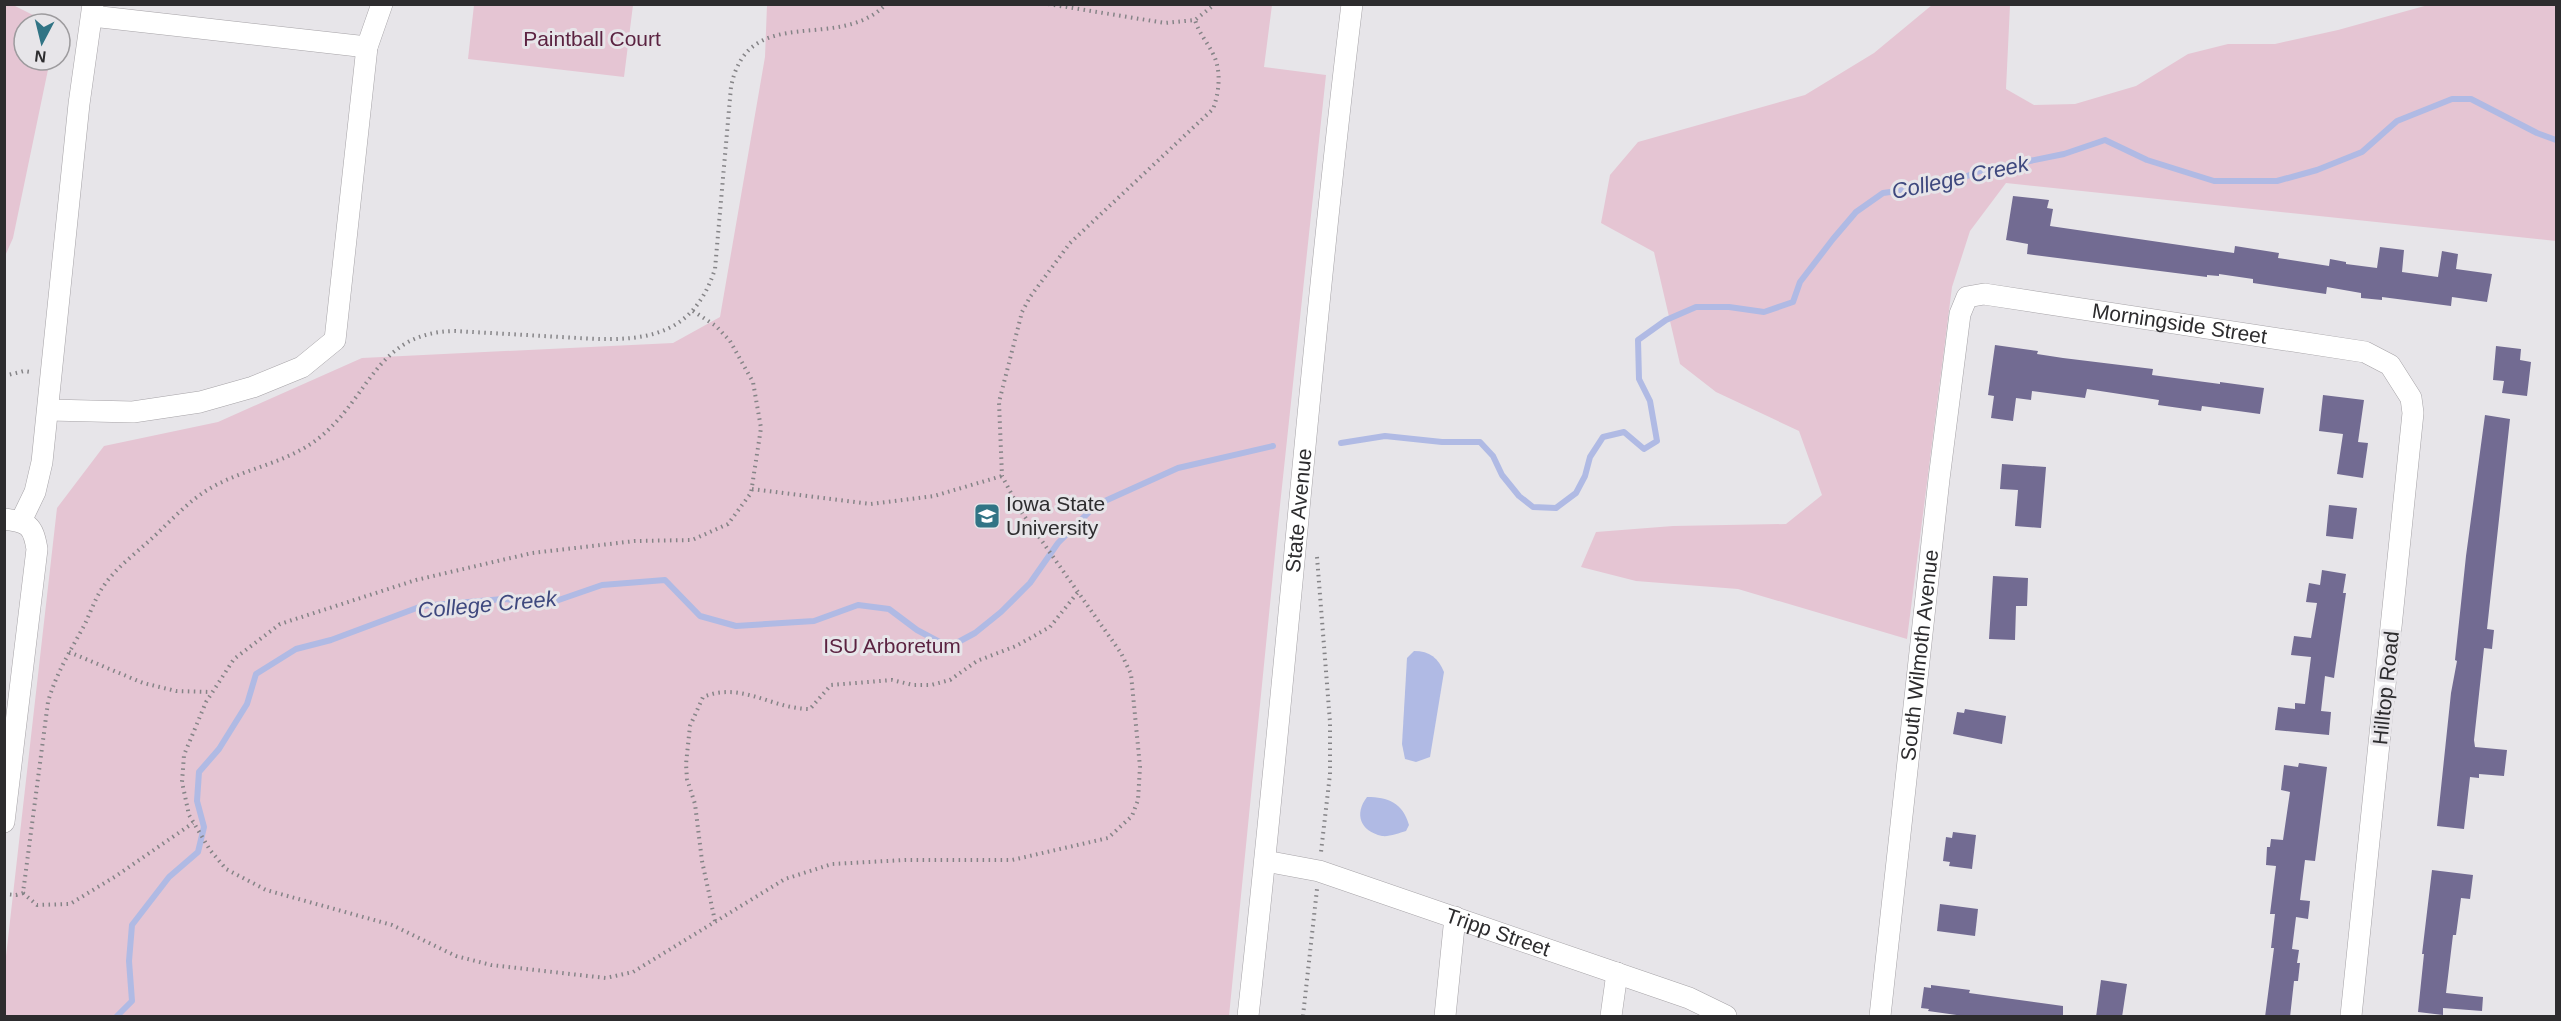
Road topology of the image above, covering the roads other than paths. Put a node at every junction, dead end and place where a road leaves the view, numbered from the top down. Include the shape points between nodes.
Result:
1 (382, 4) edge
2 (1352, 4) edge
3 (93, 10) edge
4 (367, 47) junction
5 (1967, 297) joint
6 (2390, 365) joint
7 (49, 411) junction
8 (13, 520) edge
9 (4, 822) edge
10 (1265, 861) junction
11 (1455, 917) junction
12 (1617, 973) junction
13 (1248, 1017) edge
14 (1445, 1017) edge
15 (1611, 1017) edge
16 (1726, 1017) edge
17 (1880, 1017) edge
18 (2351, 1017) edge

1 - 4 street
2 - 10 street, State Avenue via 1309,388
3 - 4 street
3 - 7 street via 79,105
4 - 7 street via 335,340 302,368 200,402 132,412
5 - 6 street, Morningside Street via 1984,294 2365,352
5 - 17 street, South Wilmoth Avenue via 1960,314 1939,479
6 - 18 street, Hilltop Road via 2411,398 2413,413
7 - 8 street via 35,492
8 - 9 street via 29,525 37,549
10 - 11 street, Tripp Street via 1319,871
10 - 13 street, State Avenue
11 - 12 street, Tripp Street
11 - 14 street
12 - 15 street
12 - 16 street, Tripp Street via 1689,998

